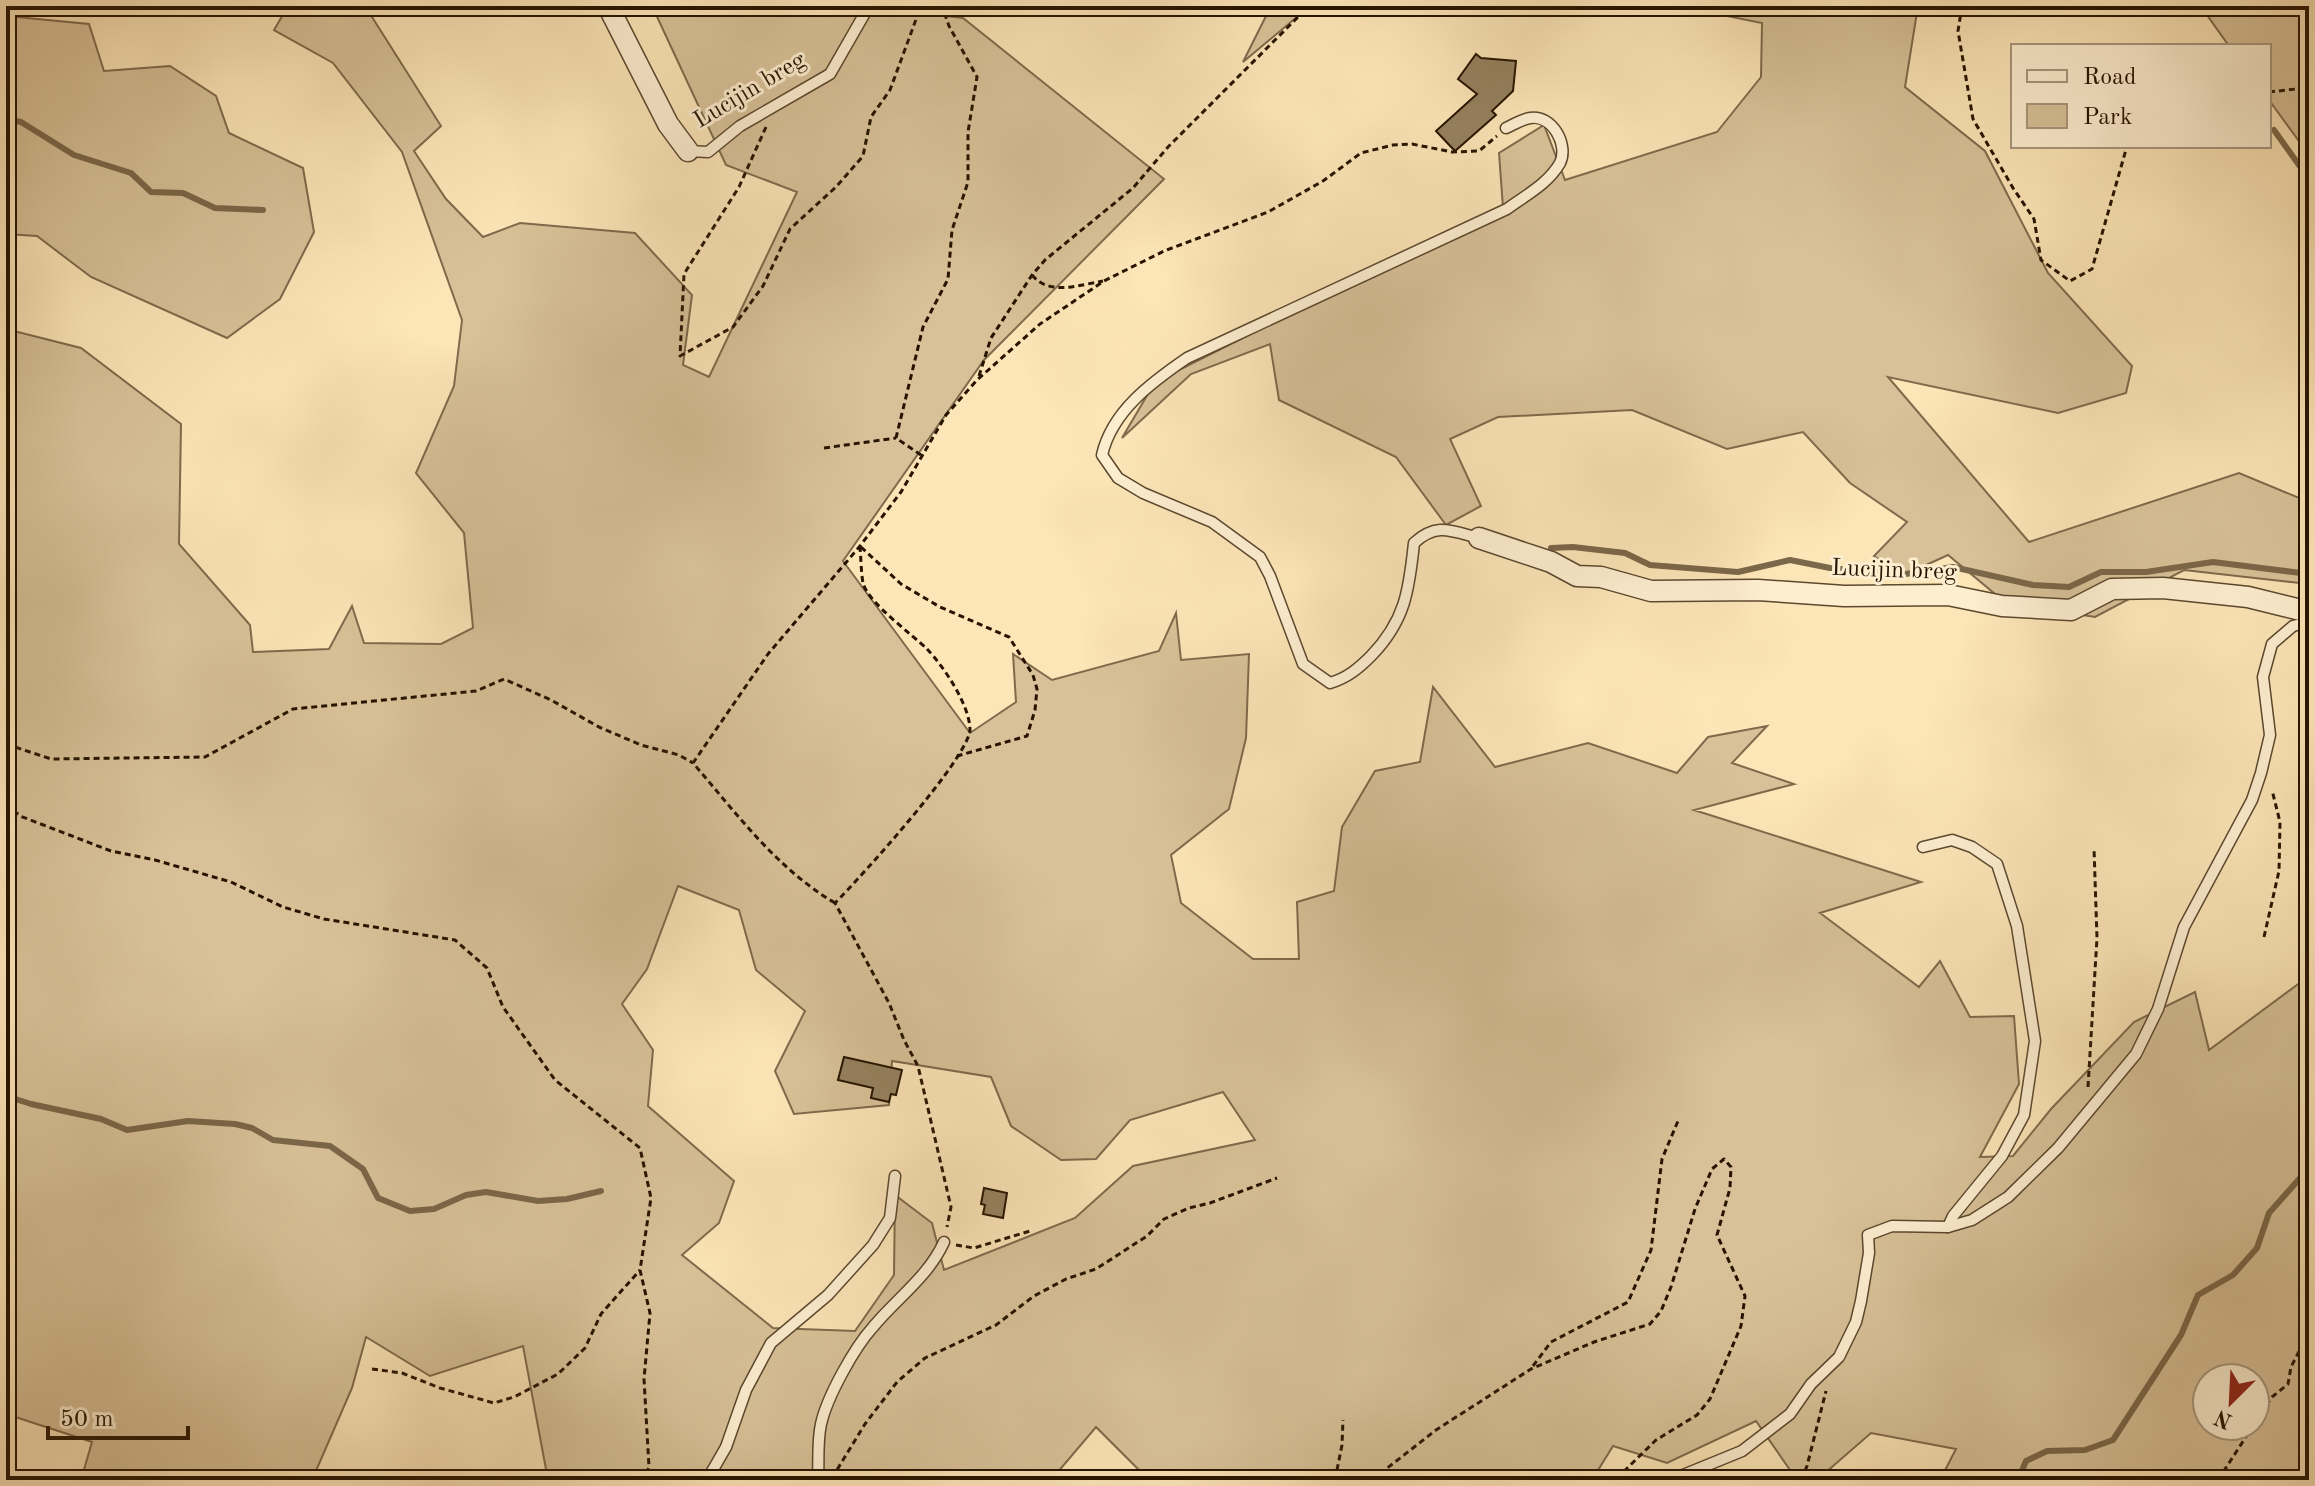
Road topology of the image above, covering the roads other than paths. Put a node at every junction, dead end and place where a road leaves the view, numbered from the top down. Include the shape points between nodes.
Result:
1 (608, 6) edge
2 (869, 6) edge
3 (1506, 128) road end
4 (688, 151) joint
5 (1479, 538) joint
6 (2309, 612) edge
7 (2309, 622) edge
8 (1923, 847) dead end
9 (895, 1176) dead end
10 (1948, 1227) junction
11 (944, 1242) road end
12 (707, 1480) edge
13 (818, 1480) edge
14 (1671, 1480) edge

1 - 4 street, Lucijin breg via 668,124
2 - 4 lane, Lucijin breg via 830,74 740,126 708,152
3 - 5 lane via 1531,117 1555,129 1562,158 1551,177 1507,209 1187,358 1154,381 1124,412 1106,437 1102,455 1118,478 1212,522 1260,557 1303,664 1330,683 1345,679 1387,639 1403,606 1414,543 1427,531 1444,529
5 - 6 street, Lucijin breg via 1577,576 1651,591 1948,595 2002,606 2071,610 2112,589 2163,588 2248,597
7 - 10 lane via 2293,626 2272,644 2263,677 2270,735 2261,773 2252,800 2184,927 2158,1009 2136,1054 2058,1148 2008,1197 1972,1220
8 - 10 lane via 1952,840 1997,864 2017,926 2035,1041 2024,1115 2002,1156
9 - 12 lane via 890,1218 828,1295 771,1343
10 - 14 lane via 1892,1226 1868,1235 1861,1301 1839,1357 1790,1414 1742,1451
11 - 13 lane via 848,1361 821,1424

